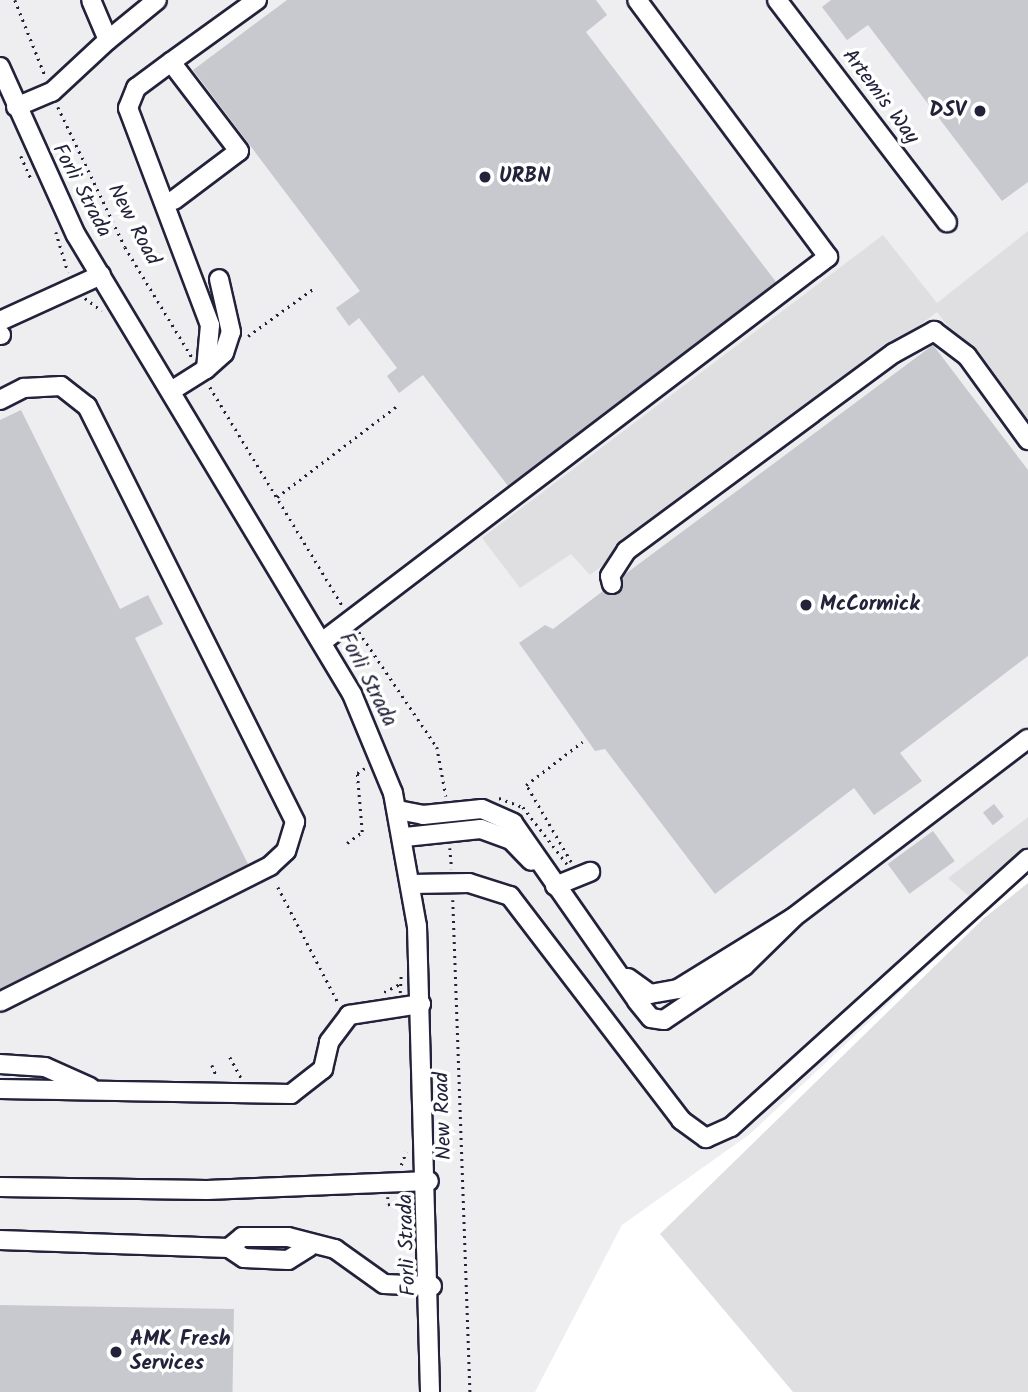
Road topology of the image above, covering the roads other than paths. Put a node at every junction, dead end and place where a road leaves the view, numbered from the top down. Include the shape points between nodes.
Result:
1 (91, 0) edge
2 (155, 0) edge
3 (257, 0) edge
4 (638, 0) edge
5 (777, 0) edge
6 (108, 40) junction
7 (171, 62) junction
8 (0, 66) edge
9 (16, 107) junction
10 (174, 200) dead end
11 (947, 222) dead end
12 (101, 275) junction
13 (219, 279) dead end
14 (52, 300) junction
15 (0, 321) edge
16 (0, 335) edge
17 (209, 377) junction
18 (171, 391) junction
19 (0, 400) edge
20 (1028, 440) edge
21 (612, 584) dead end
22 (321, 642) junction
23 (1028, 739) edge
24 (398, 810) junction
25 (405, 837) junction
26 (1028, 859) edge
27 (590, 872) dead end
28 (412, 884) junction
29 (555, 886) junction
30 (794, 917) junction
31 (613, 964) junction
32 (0, 1002) edge
33 (421, 1004) junction
34 (0, 1064) edge
35 (0, 1088) edge
36 (95, 1092) junction
37 (429, 1181) junction
38 (0, 1187) edge
39 (0, 1240) edge
40 (432, 1286) junction
41 (430, 1392) edge

1 - 6 street
2 - 6 street
3 - 7 street
4 - 22 street via 828,257
5 - 11 street, Artemis Way
6 - 9 street via 52,92
7 - 10 street via 239,151
7 - 17 street via 136,88 128,108 208,314
8 - 9 street, Forli Strada
9 - 12 street, Forli Strada
12 - 14 street
12 - 18 street, Forli Strada
13 - 17 street via 231,332
14 - 15 street
14 - 16 street via 40,315
17 - 18 street
18 - 22 street, Forli Strada
19 - 32 street via 24,388 61,386 87,406 295,822 286,851 270,866
20 - 21 street via 967,356 934,331 894,353 626,551 610,576
22 - 24 street, Forli Strada via 369,730
23 - 30 street
24 - 25 street, Forli Strada
24 - 29 street via 498,813 526,837
25 - 28 street, Forli Strada
25 - 29 street via 465,828 497,832
26 - 28 street via 731,1127 706,1138 681,1120 510,896 490,886
27 - 29 street
28 - 33 street, Forli Strada
29 - 31 street
30 - 31 street via 769,926 678,989 650,994
30 - 31 street via 744,966 664,1020 651,1018
33 - 36 street via 349,1015 329,1042 323,1069 291,1094
33 - 37 street, Forli Strada
34 - 36 street via 45,1068
35 - 36 street
37 - 38 street via 207,1190
37 - 40 street, Forli Strada
39 - 40 street via 229,1248 244,1258 288,1260 309,1247 335,1249 384,1284
40 - 41 street, Forli Strada

